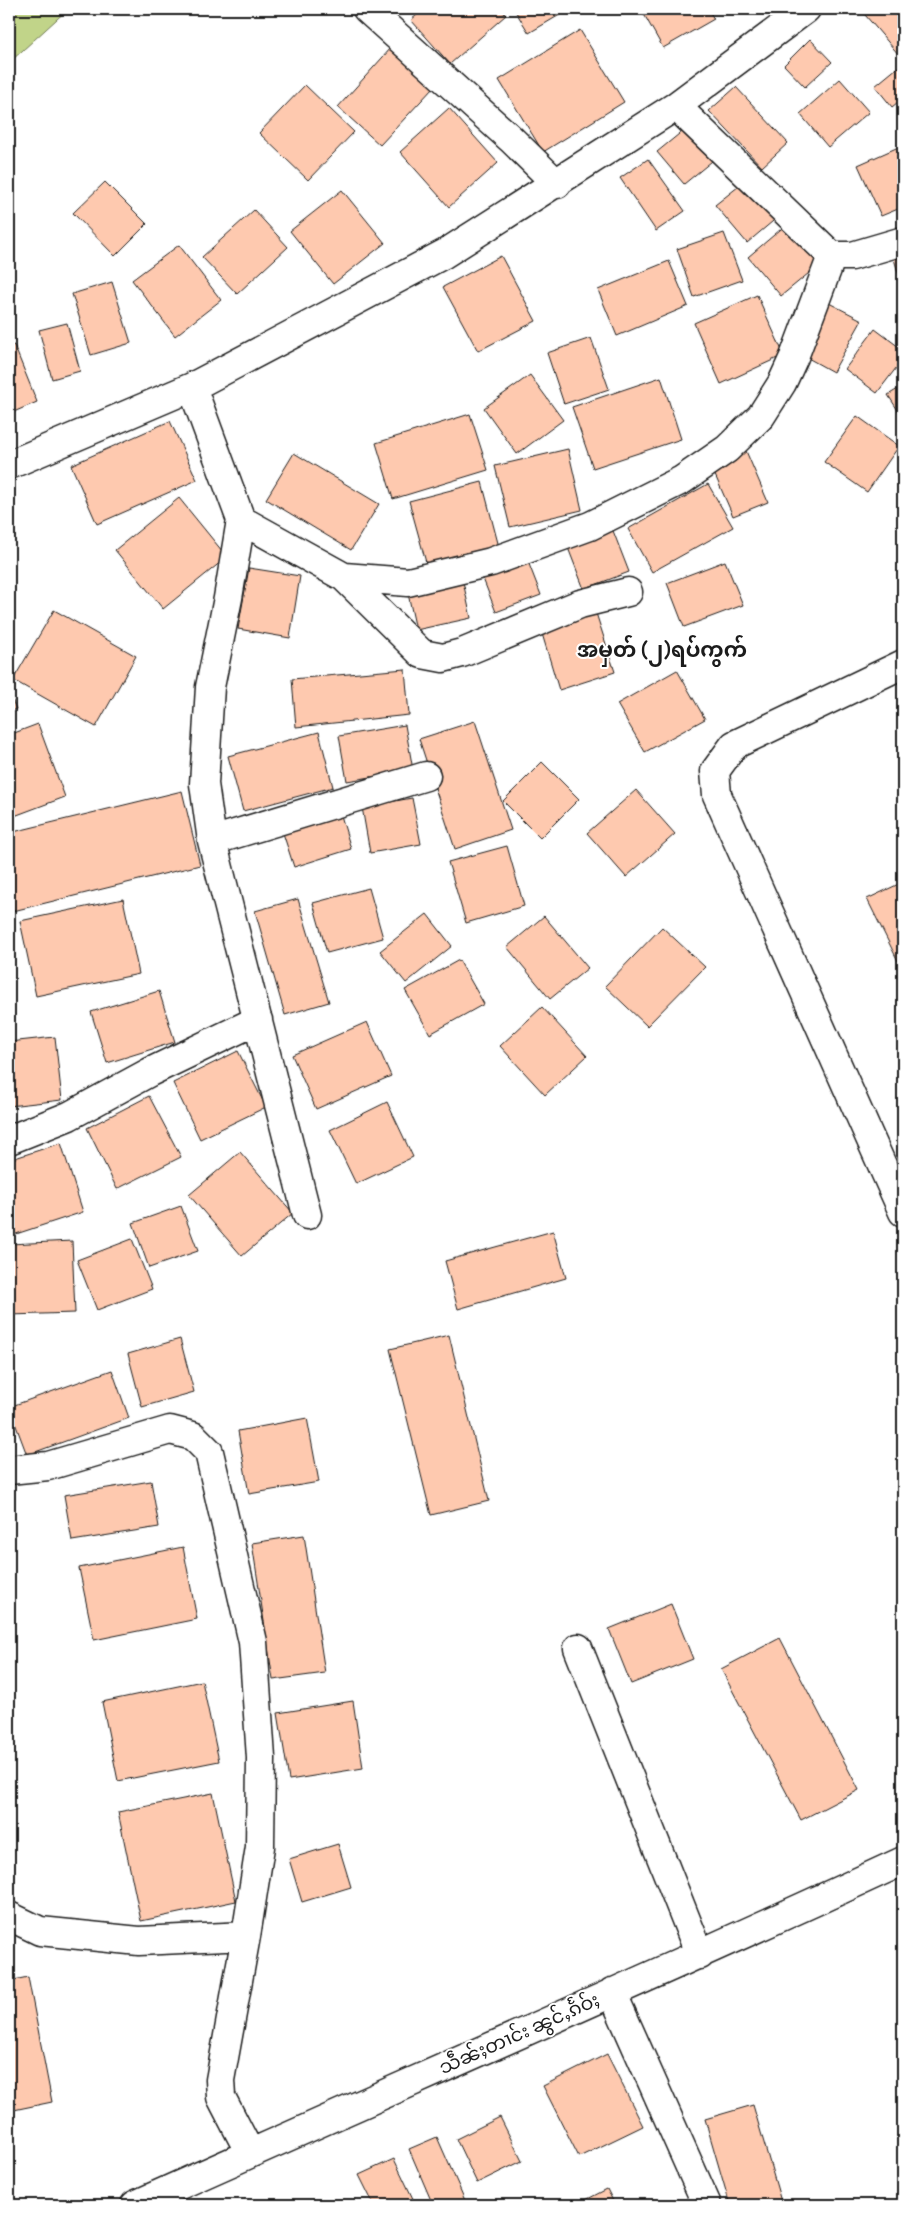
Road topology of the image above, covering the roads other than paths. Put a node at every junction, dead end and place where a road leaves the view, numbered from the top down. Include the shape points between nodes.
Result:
1 (367, 9) edge
2 (806, 9) edge
3 (676, 106) junction
4 (556, 184) junction
5 (903, 241) edge
6 (832, 256) junction
7 (192, 387) junction
8 (9, 465) edge
9 (241, 520) junction
10 (344, 577) junction
11 (628, 592) dead end
12 (903, 664) edge
13 (426, 776) dead end
14 (212, 841) junction
15 (258, 1020) junction
16 (9, 1140) edge
17 (903, 1212) edge
18 (307, 1215) dead end
19 (9, 1470) edge
20 (578, 1648) dead end
21 (903, 1861) edge
22 (9, 1916) edge
23 (246, 1936) junction
24 (700, 1955) junction
25 (612, 1992) junction
26 (250, 2153) junction
27 (135, 2205) edge
28 (707, 2205) edge

1 - 4 street
2 - 3 street
3 - 4 street
3 - 6 street
4 - 7 street via 444,254
5 - 6 street via 852,256
6 - 10 street via 794,357 761,416 727,449 682,480 590,526 491,562 408,582
7 - 8 street
7 - 9 street
9 - 10 street
9 - 14 street via 210,687 204,784
10 - 11 street via 422,654 443,658 580,604
12 - 17 street via 734,745 715,771 717,795
13 - 14 street
14 - 15 street
15 - 16 street via 150,1072 69,1116
15 - 18 street
19 - 23 street via 48,1466 170,1430 193,1436 209,1452 253,1642 262,1758 260,1846
20 - 24 street
21 - 24 street, သဵၼ်ႈတၢင်း ၼွင်ႇၵႅဝ်ႈ
22 - 23 street via 40,1930 139,1941
23 - 26 street via 220,2080 221,2097
24 - 25 street, သဵၼ်ႈတၢင်း ၼွင်ႇၵႅဝ်ႈ
25 - 26 street, သဵၼ်ႈတၢင်း ၼွင်ႇၵႅဝ်ႈ
25 - 28 street
26 - 27 street, သဵၼ်ႈတၢင်း ၼွင်ႇၵႅဝ်ႈ

